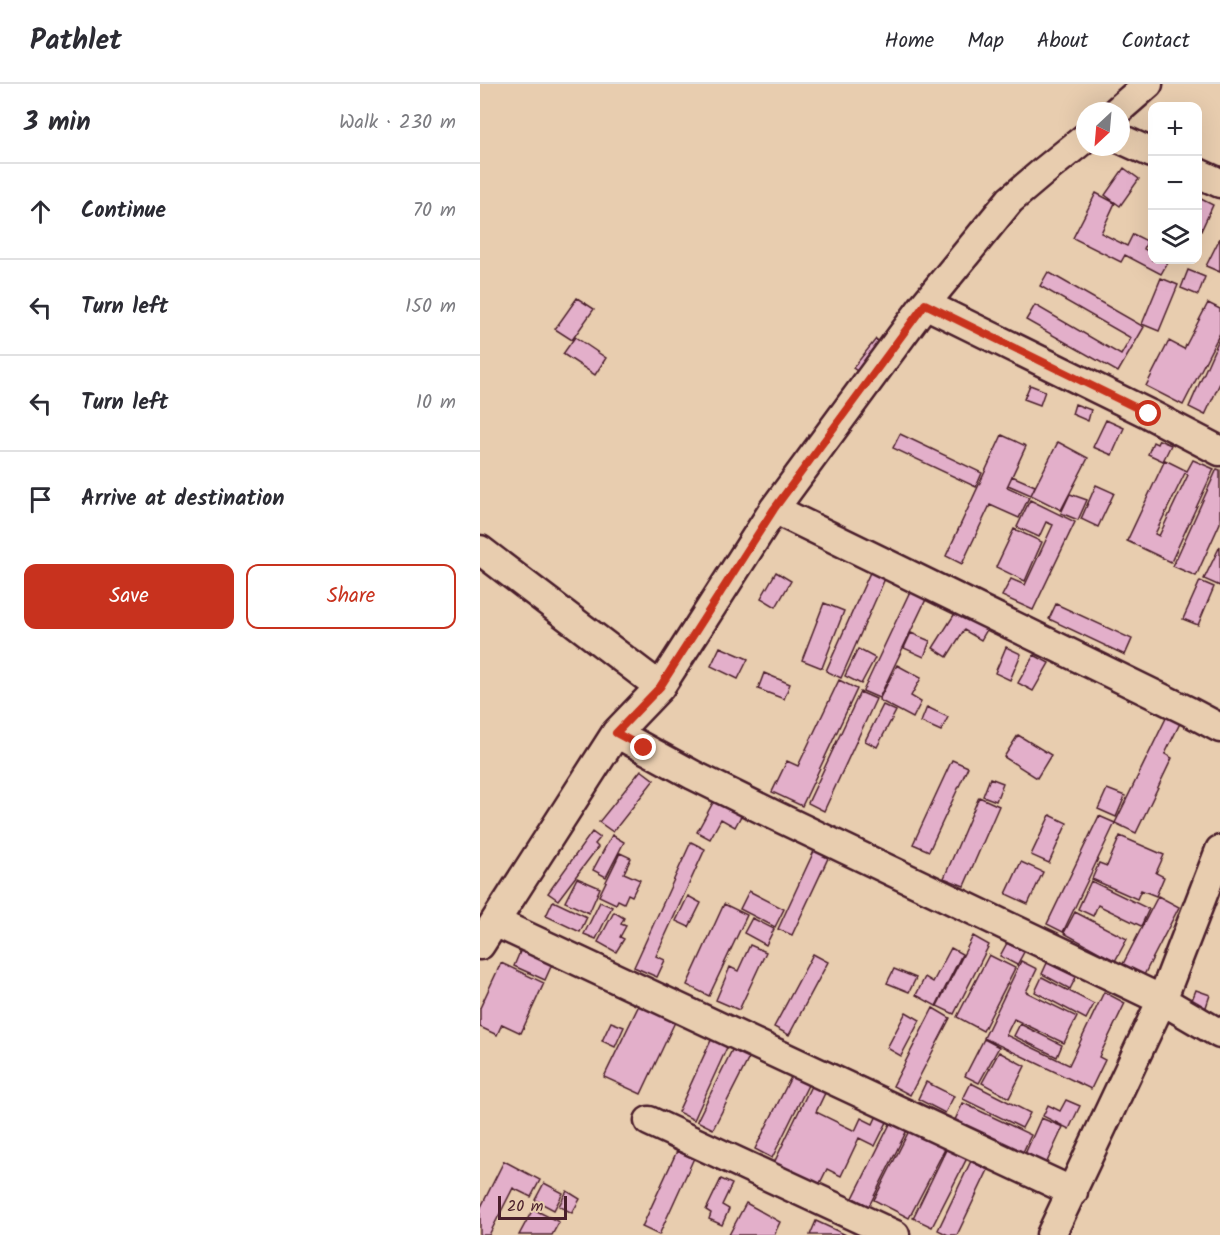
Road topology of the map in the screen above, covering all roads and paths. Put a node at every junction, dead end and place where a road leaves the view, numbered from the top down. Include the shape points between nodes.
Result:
1 (1148, 84) edge
2 (1127, 102) edge
3 (1130, 143) edge
4 (1076, 145) edge
5 (1148, 151) edge
6 (1202, 175) edge
7 (1220, 183) edge
8 (925, 304) junction
9 (1220, 451) edge
10 (774, 509) junction
11 (480, 550) edge
12 (660, 687) junction
13 (1220, 728) edge
14 (616, 733) junction
15 (1220, 850) edge
16 (488, 933) edge
17 (1162, 1000) junction
18 (1220, 1034) edge
19 (649, 1121) dead end
20 (1073, 1192) junction
21 (896, 1235) edge
22 (1051, 1235) edge

1 - 2 street
3 - 5 street
4 - 8 street via 1010,200
6 - 7 street
8 - 9 street
8 - 10 street
10 - 12 street
10 - 13 street
11 - 12 street
12 - 14 street
14 - 16 street
14 - 17 street via 764,810
15 - 17 street
16 - 20 street
17 - 18 street
17 - 20 street
19 - 21 street
20 - 22 street

